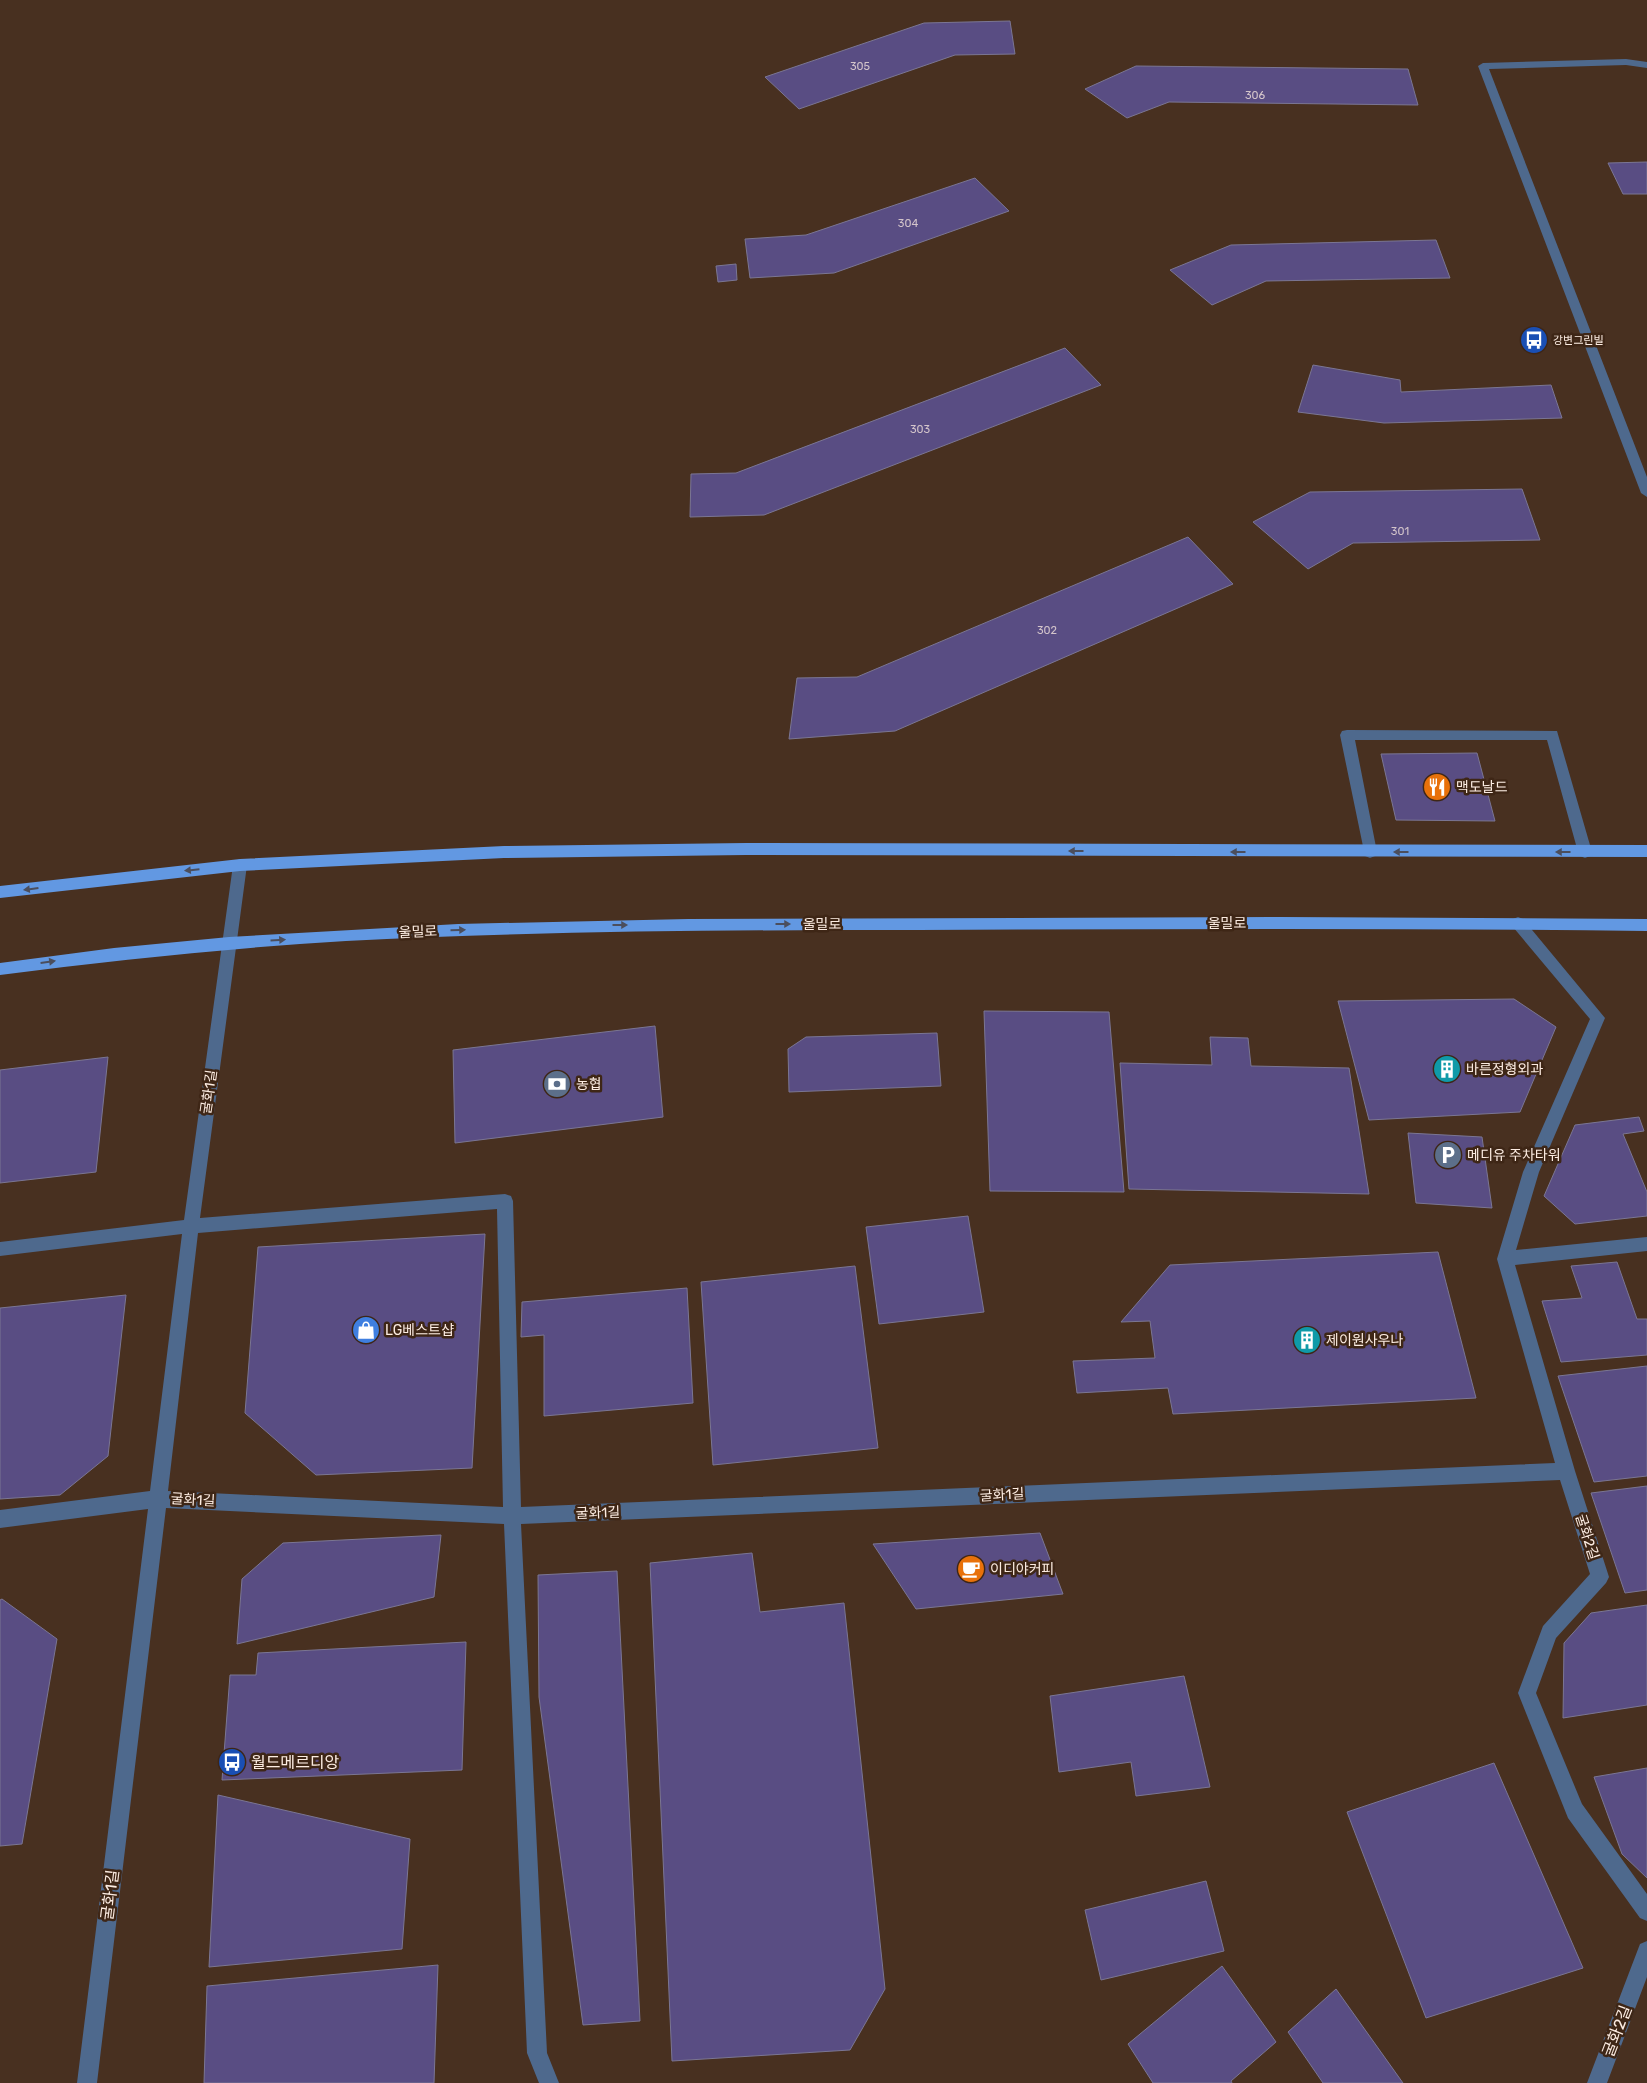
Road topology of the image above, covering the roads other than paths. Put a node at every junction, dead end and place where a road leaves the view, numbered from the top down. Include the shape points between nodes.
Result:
1 (1647, 65) edge
2 (1647, 493) edge
3 (1647, 851) edge
4 (1370, 852) junction
5 (1584, 852) junction
6 (240, 865) junction
7 (0, 892) edge
8 (1518, 923) junction
9 (1647, 925) edge
10 (230, 943) junction
11 (0, 969) edge
12 (191, 1226) junction
13 (1647, 1244) edge
14 (0, 1249) edge
15 (1505, 1259) junction
16 (1566, 1471) junction
17 (158, 1499) junction
18 (512, 1516) junction
19 (0, 1520) edge
20 (1647, 1912) edge
21 (1647, 1951) edge
22 (87, 2083) edge
23 (549, 2083) edge
24 (1597, 2083) edge

1 - 2 street via 1626,62 1484,66
3 - 5 main road
5 -> 4 main road
4 - 5 street via 1347,734 1552,735
4 -> 6 main road via 746,849 504,852
6 -> 7 main road
6 - 10 street, 굴화1길
8 - 9 main road, 울밀로
10 -> 8 main road, 울밀로 via 590,925
8 - 15 street via 1598,1018 1531,1172
11 -> 10 main road, 울밀로 via 89,956
10 - 12 street, 굴화1길
12 - 14 street
12 - 17 street, 굴화1길
12 - 18 street via 505,1201
13 - 15 street
15 - 16 street, 굴화2길
16 - 18 street, 굴화1길
16 - 20 street, 굴화2길 via 1600,1577 1549,1632 1527,1693 1575,1810
17 - 18 street, 굴화1길
17 - 19 street, 굴화1길
17 - 22 street, 굴화1길
18 - 23 street via 537,2053
21 - 24 street, 굴화2길

